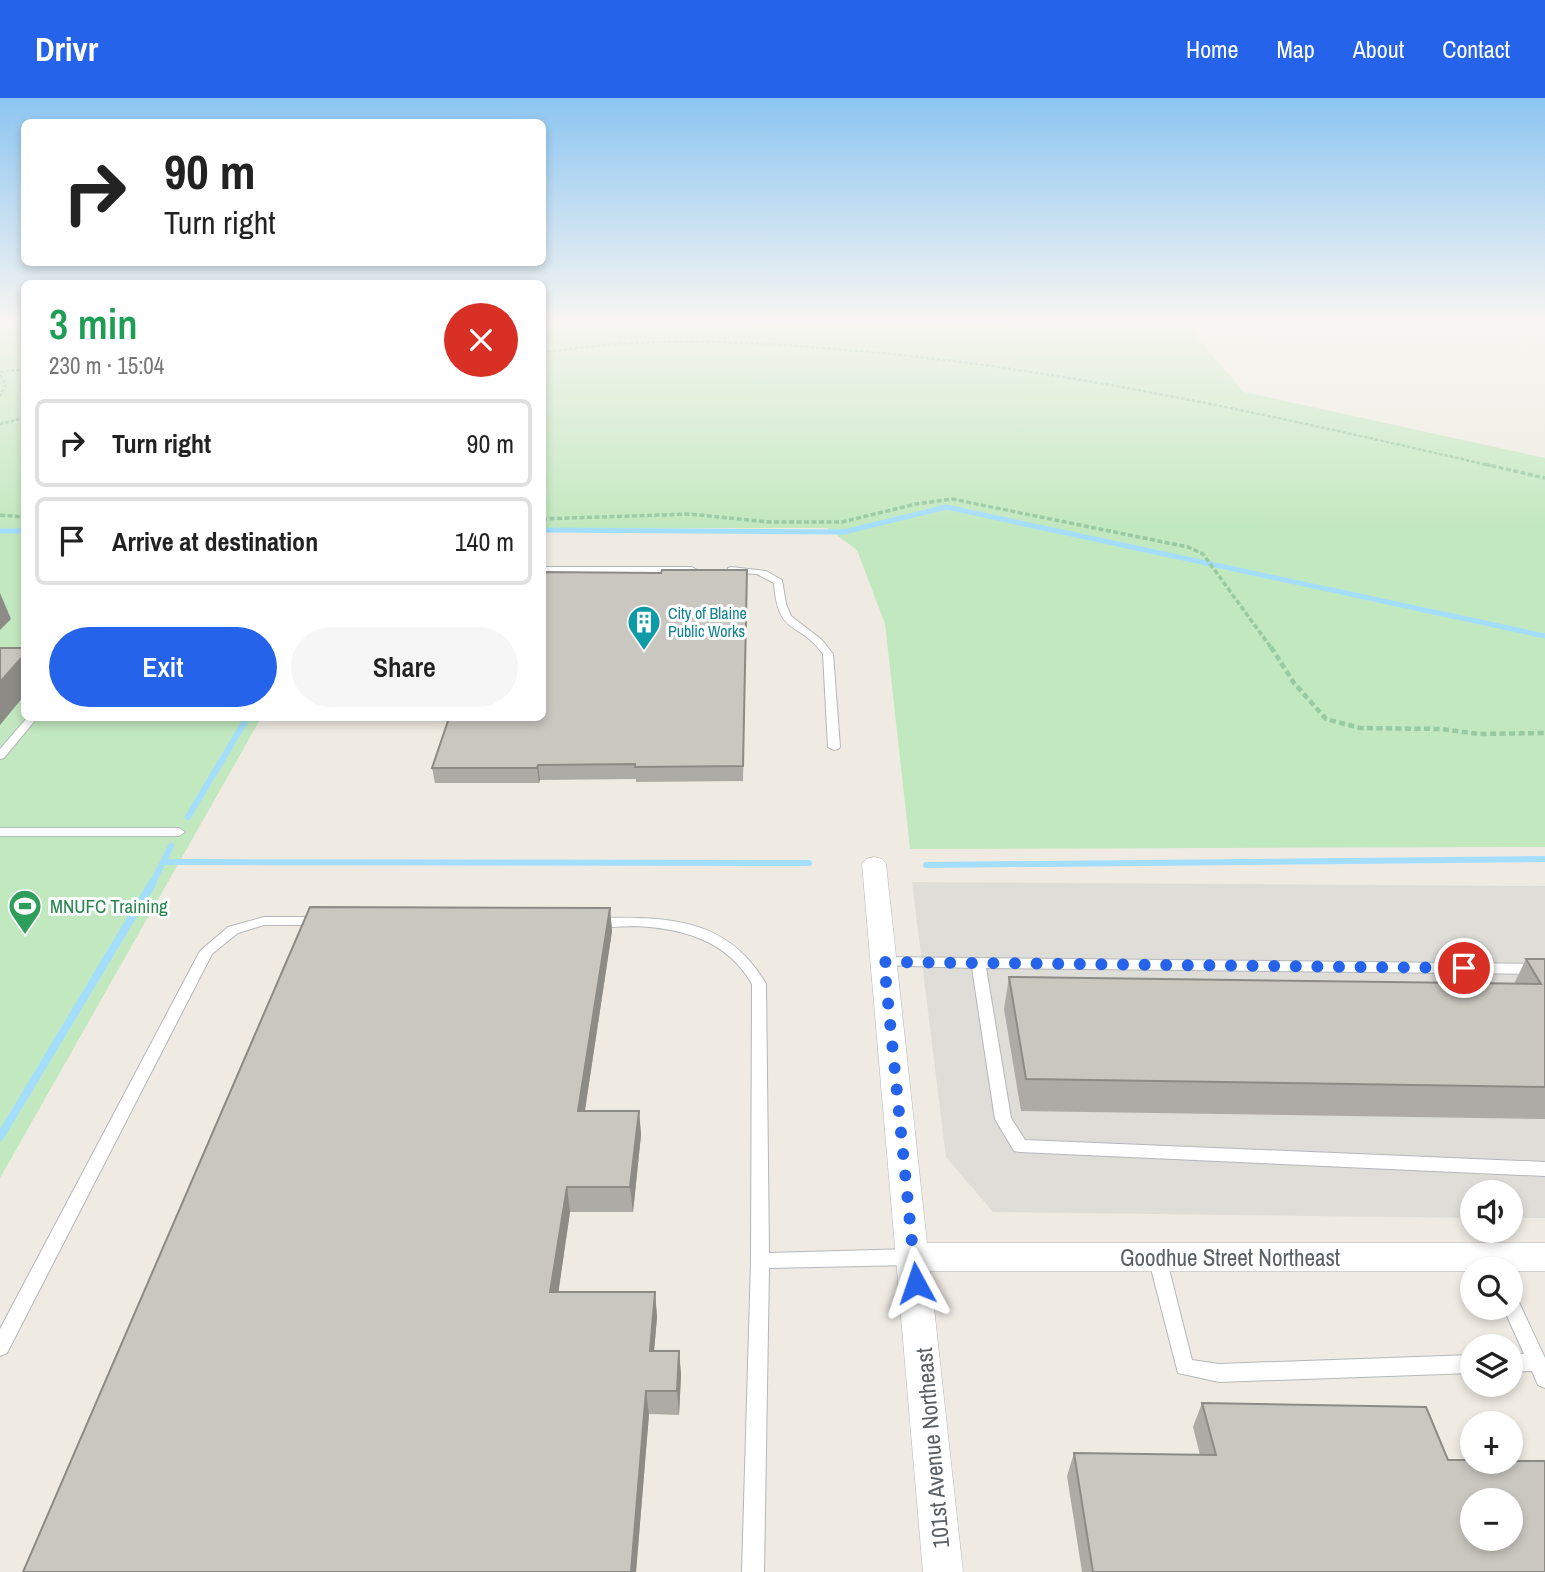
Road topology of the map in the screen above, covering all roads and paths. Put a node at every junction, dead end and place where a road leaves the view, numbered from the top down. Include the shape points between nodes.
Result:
1 (1151, 391) edge
2 (21, 419) edge
3 (0, 424) edge
4 (1545, 478) edge
5 (0, 515) edge
6 (21, 517) edge
7 (546, 519) edge
8 (546, 570) edge
9 (703, 570) edge
10 (716, 570) edge
11 (29, 721) edge
12 (1545, 733) edge
13 (834, 747) dead end
14 (0, 756) edge
15 (0, 832) edge
16 (179, 832) dead end
17 (874, 864) dead end
18 (333, 921) edge
19 (584, 922) edge
20 (884, 962) junction
21 (978, 963) junction
22 (1545, 969) edge
23 (1545, 1169) edge
24 (914, 1257) junction
25 (1157, 1257) junction
26 (1545, 1257) edge
27 (1523, 1259) edge
28 (760, 1261) junction
29 (1460, 1262) edge
30 (1518, 1320) edge
31 (0, 1347) edge
32 (1460, 1364) edge
33 (1523, 1366) edge
34 (1541, 1370) edge
35 (753, 1572) edge
36 (943, 1572) edge

1 - 4 path
2 - 3 path
5 - 6 path
7 - 12 path via 688,514 770,522 842,522 952,499 1188,547 1205,556 1294,684 1335,723 1479,734
8 - 9 lane
10 - 13 lane via 770,574 779,582 781,609 789,621 823,645 828,654
11 - 14 lane
15 - 16 lane
17 - 20 street, 101st Avenue Northeast
18 - 31 lane via 264,921 233,930 207,951
19 - 28 lane via 667,922 716,938 742,958 759,984
20 - 21 lane
20 - 24 street, 101st Avenue Northeast
21 - 22 lane
21 - 23 lane via 1003,1119 1020,1146
24 - 25 street, Goodhue Street Northeast
24 - 28 lane
24 - 36 street, 101st Avenue Northeast
25 - 29 street, Goodhue Street Northeast
25 - 32 lane via 1185,1367 1219,1373
26 - 27 street, Goodhue Street Northeast
28 - 35 lane
30 - 34 lane
33 - 34 lane

